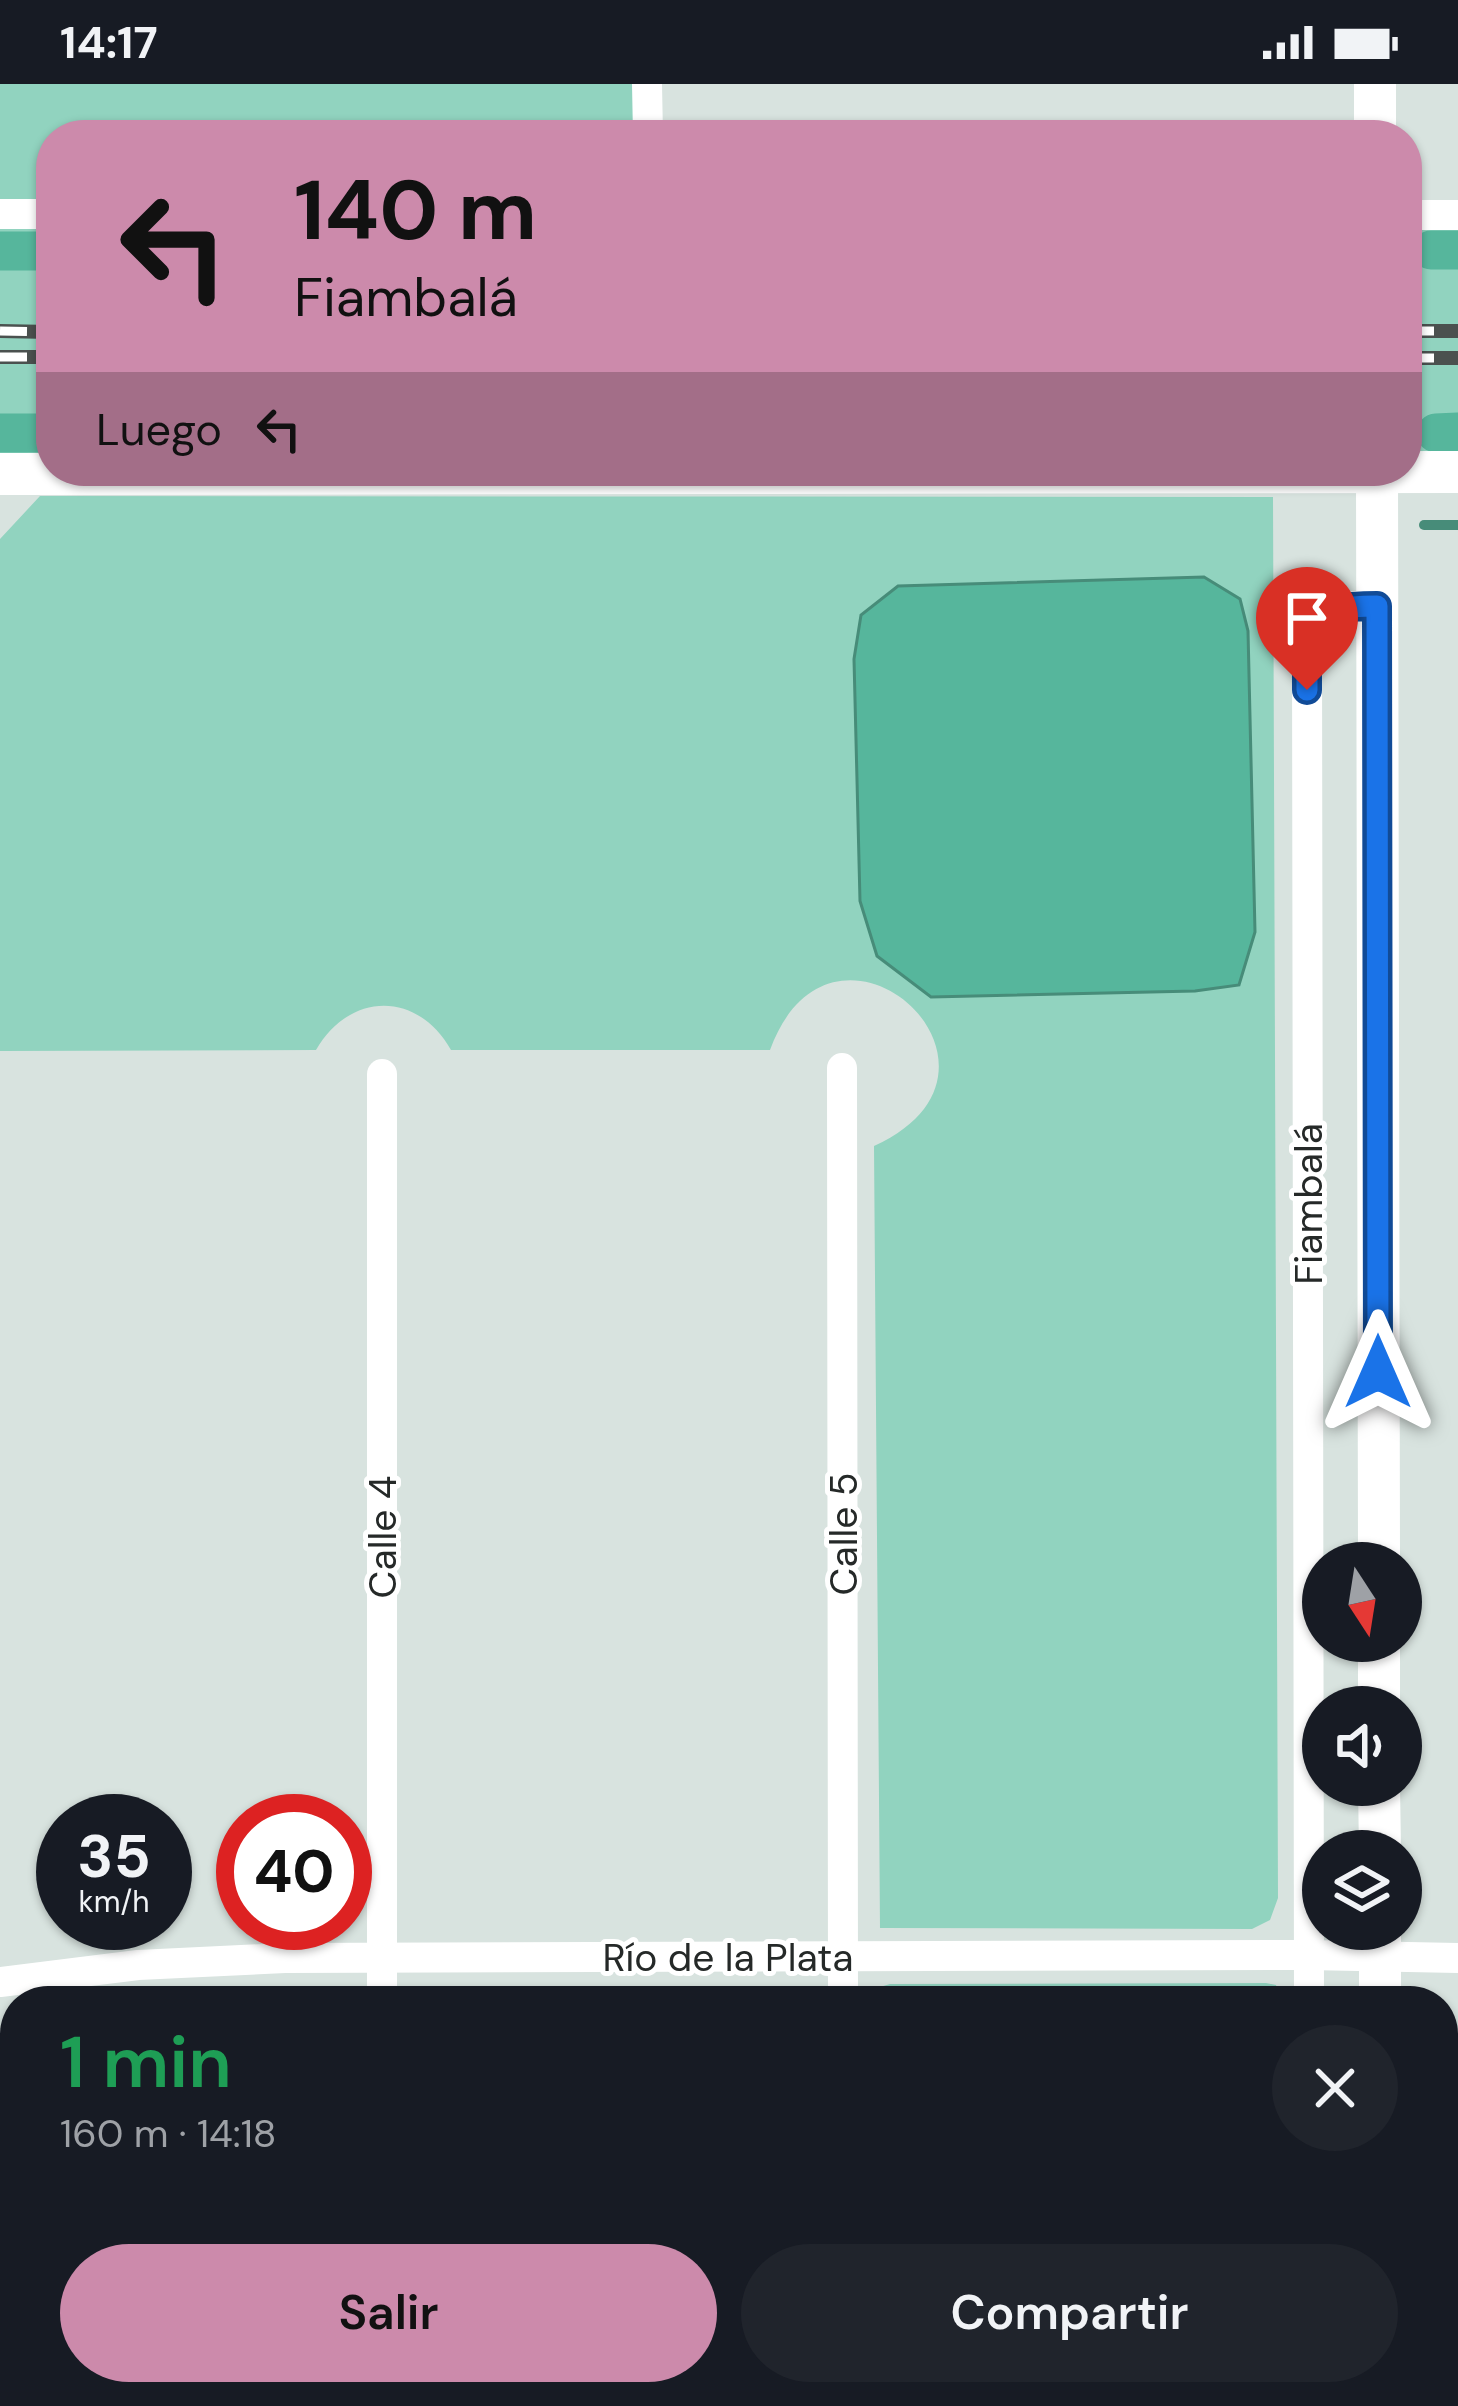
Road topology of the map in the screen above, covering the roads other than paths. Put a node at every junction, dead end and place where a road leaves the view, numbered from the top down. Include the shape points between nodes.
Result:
1 (647, 84) edge
2 (1375, 84) edge
3 (648, 120) edge
4 (1375, 120) edge
5 (0, 214) edge
6 (36, 214) edge
7 (1422, 215) edge
8 (1458, 215) edge
9 (1422, 472) edge
10 (1458, 472) edge
11 (0, 474) edge
12 (36, 474) edge
13 (1377, 486) edge
14 (1377, 606) junction
15 (842, 1068) dead end
16 (382, 1074) dead end
17 (1379, 1542) edge
18 (1334, 1950) edge
19 (1380, 1950) edge
20 (1416, 1950) edge
21 (1308, 1954) junction
22 (843, 1956) junction
23 (382, 1957) junction
24 (1458, 1958) edge
25 (0, 1982) edge
26 (382, 1986) edge
27 (843, 1986) edge
28 (1309, 1986) edge
29 (1380, 1986) edge

1 - 3 street
2 - 4 main road
5 - 6 street
7 - 8 street
9 - 10 main road
11 - 12 main road
13 - 14 main road, Fiambalá
14 - 17 main road, Fiambalá
14 - 21 street, Fiambalá via 1327,610 1312,623 1307,643
15 - 22 street, Calle 5
16 - 23 street, Calle 4
18 - 21 street, Río de la Plata
19 - 29 main road
20 - 24 street, Río de la Plata
21 - 22 street, Río de la Plata
21 - 28 street, Fiambalá
22 - 23 street, Río de la Plata
22 - 27 street, Calle 5
23 - 25 street, Río de la Plata via 138,1965
23 - 26 street, Calle 4

